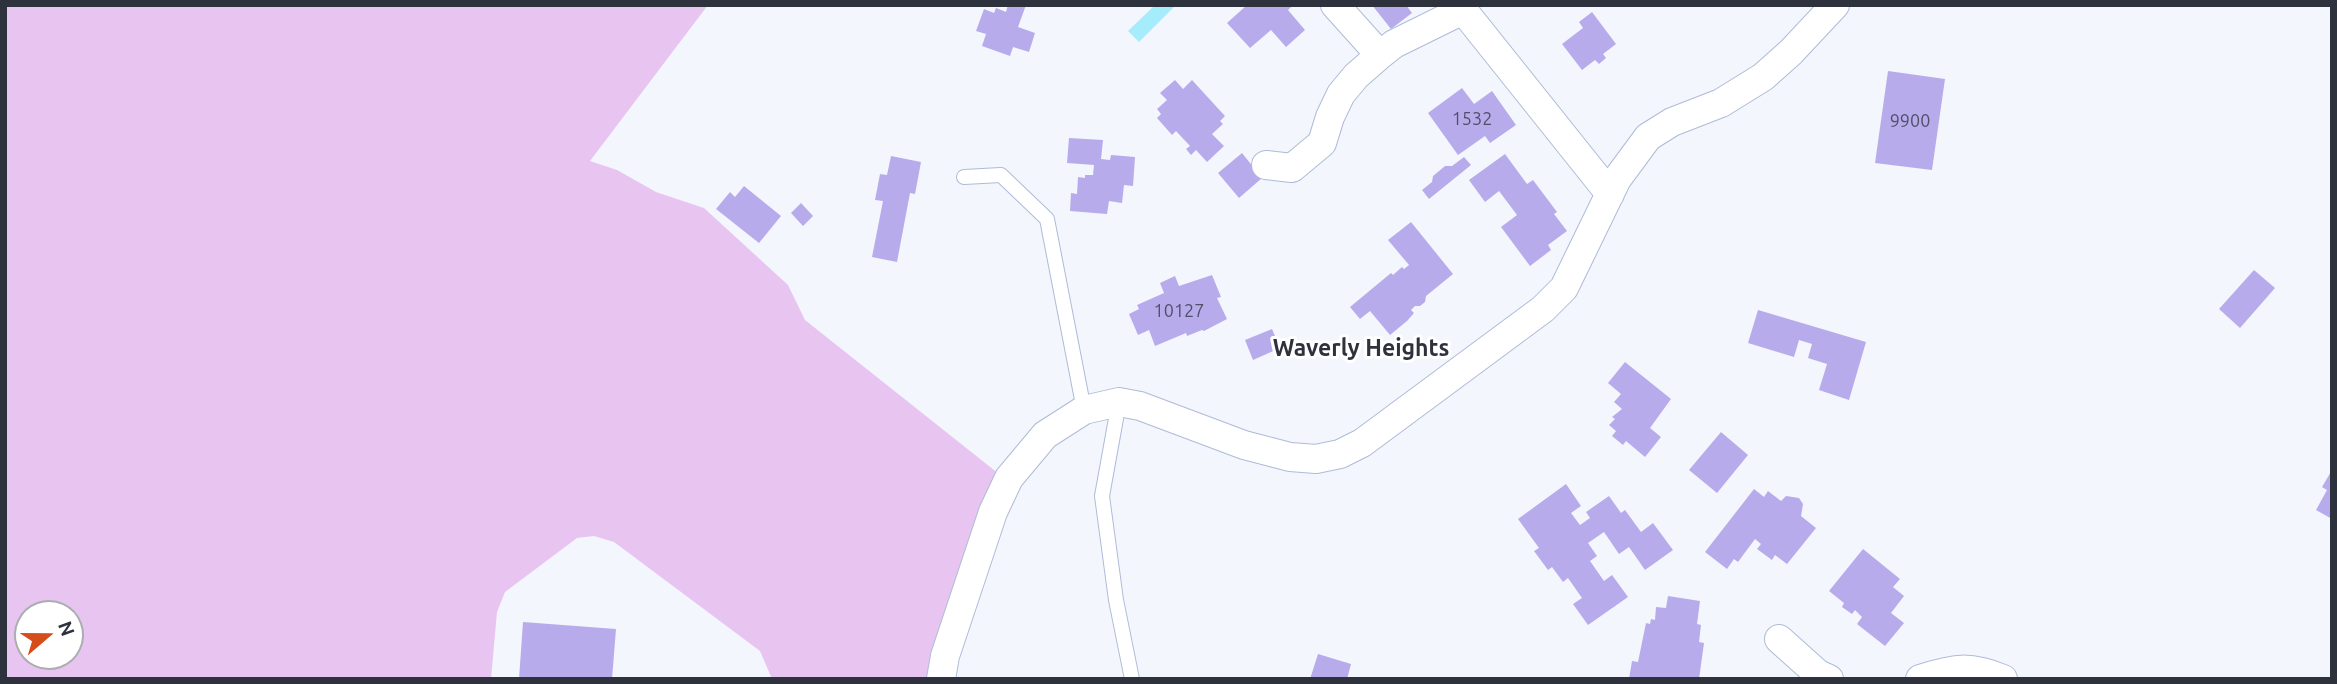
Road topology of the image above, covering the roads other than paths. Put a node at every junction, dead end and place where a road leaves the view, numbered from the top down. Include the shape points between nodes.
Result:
1 (1335, 5) edge
2 (1835, 5) edge
3 (1461, 8) edge
4 (1380, 55) junction
5 (1266, 165) dead end
6 (964, 177) dead end
7 (1610, 194) junction
8 (1119, 402) junction
9 (1084, 410) junction
10 (1779, 639) dead end
11 (941, 679) edge
12 (1132, 679) edge
13 (1829, 679) edge
14 (1920, 679) edge
15 (2003, 679) edge

1 - 4 street
2 - 7 street via 1763,77 1721,103 1648,137
3 - 4 street
3 - 7 street
4 - 5 street via 1341,94 1322,143 1292,168
6 - 9 lane via 1001,175 1047,219
7 - 8 street via 1564,288 1543,309 1362,443 1340,454 1316,459 1267,451 1140,405
8 - 9 street
8 - 12 lane via 1102,496 1115,600
9 - 11 street via 1045,435 1009,478 988,525
10 - 13 street
14 - 15 street via 1963,668

